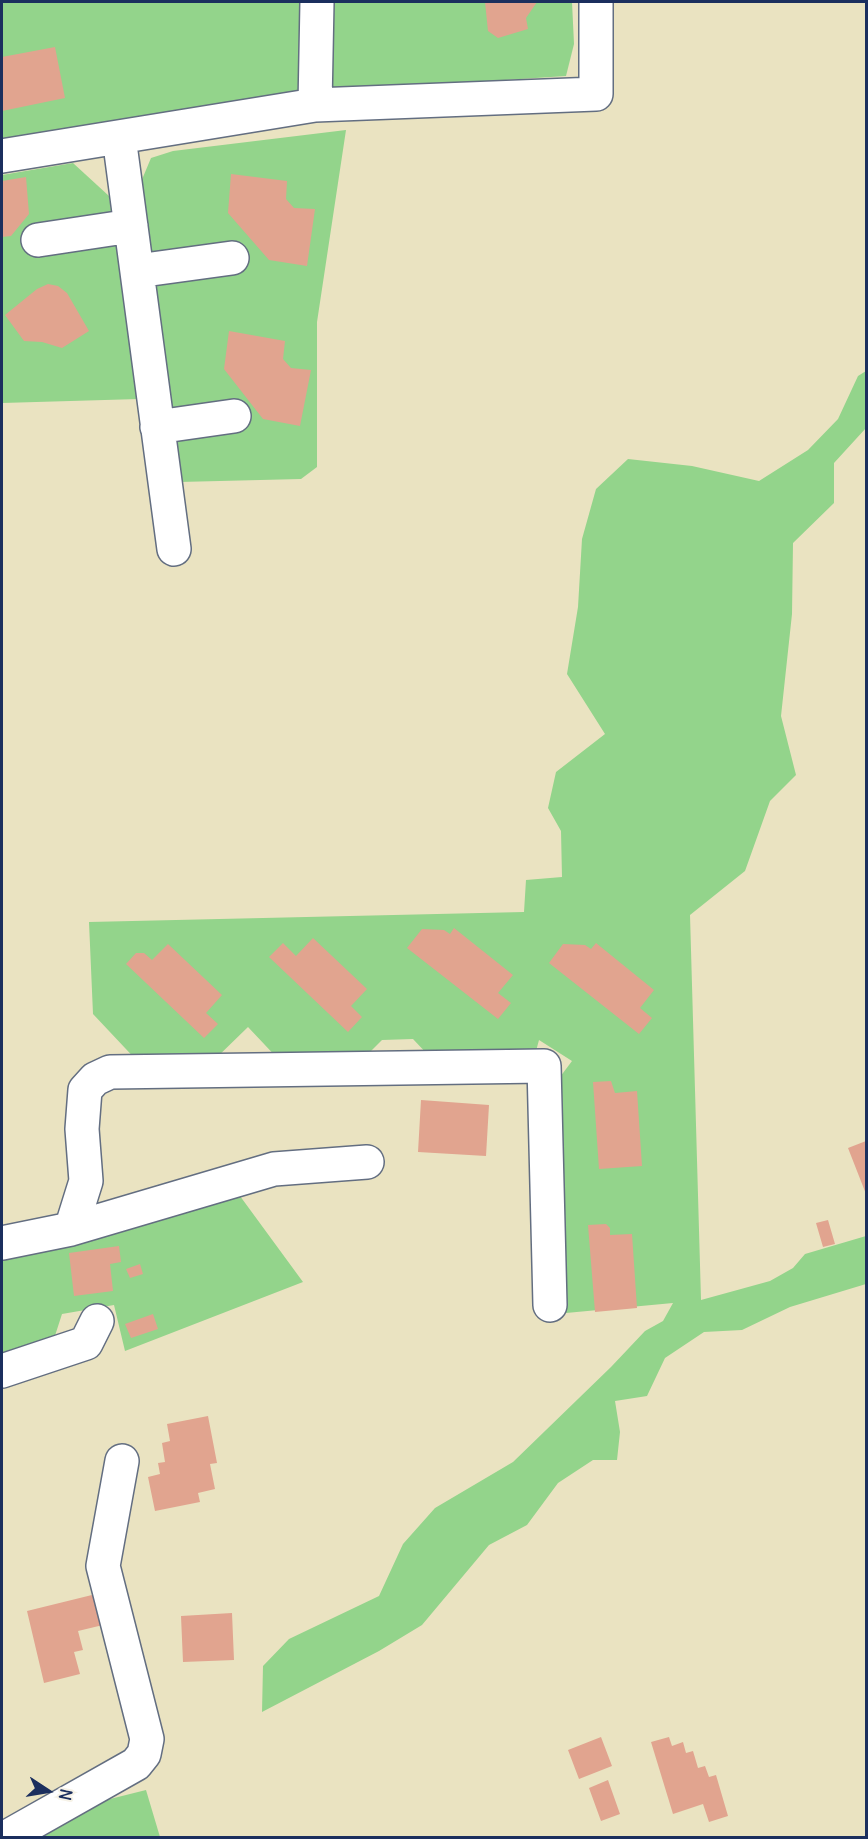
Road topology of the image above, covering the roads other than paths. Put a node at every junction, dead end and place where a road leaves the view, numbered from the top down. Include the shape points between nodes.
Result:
1 (316, 2) edge
2 (596, 2) edge
3 (315, 105) junction
4 (118, 137) junction
5 (2, 156) edge
6 (131, 226) junction
7 (38, 240) dead end
8 (232, 258) dead end
9 (137, 271) junction
10 (234, 416) dead end
11 (157, 426) junction
12 (174, 549) dead end
13 (367, 1162) dead end
14 (71, 1229) junction
15 (2, 1242) edge
16 (550, 1305) dead end
17 (97, 1321) dead end
18 (2, 1371) edge
19 (122, 1461) dead end
20 (5, 1838) edge

1 - 3 lane
2 - 3 lane via 596,94
3 - 4 lane
4 - 5 lane
4 - 6 lane
6 - 7 lane
6 - 9 lane
8 - 9 lane
9 - 11 lane
10 - 11 lane
11 - 12 lane
13 - 14 lane via 274,1169
14 - 15 lane
14 - 16 lane via 86,1181 82,1129 85,1090 95,1078 110,1072 544,1066
17 - 18 lane via 86,1343
19 - 20 lane via 103,1566 147,1739 144,1754 136,1764

